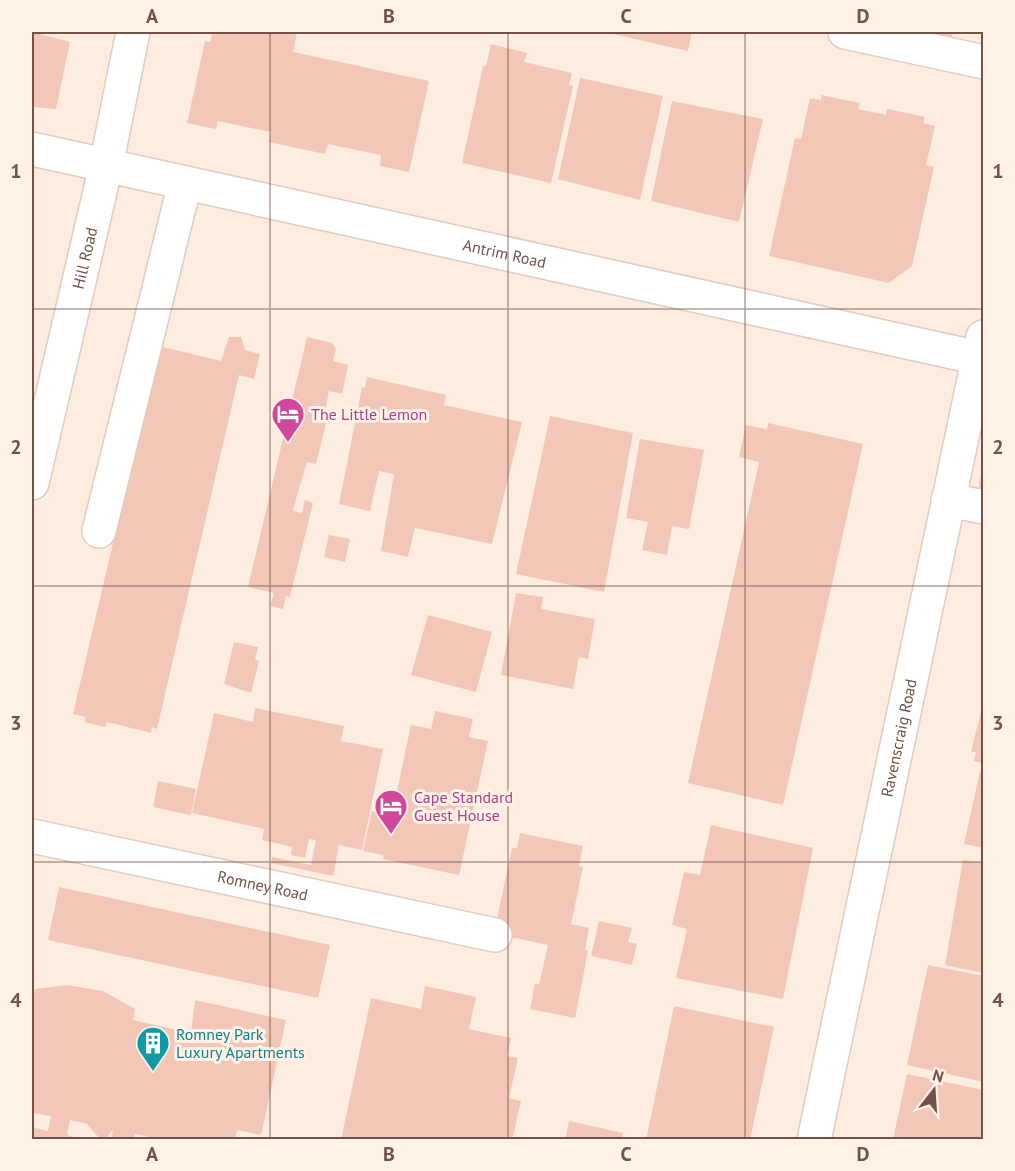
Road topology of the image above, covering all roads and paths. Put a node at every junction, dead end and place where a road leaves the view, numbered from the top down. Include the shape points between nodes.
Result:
1 (133, 32) edge
2 (845, 32) edge
3 (984, 62) edge
4 (32, 149) edge
5 (106, 166) junction
6 (185, 183) junction
7 (981, 347) edge
8 (32, 483) edge
9 (948, 500) junction
10 (984, 507) edge
11 (99, 531) dead end
12 (32, 836) edge
13 (495, 934) dead end
14 (814, 1140) edge

1 - 5 street, Hill Road
2 - 3 street
4 - 5 street, Antrim Road
5 - 6 street, Antrim Road
5 - 8 street, Hill Road
6 - 7 street, Antrim Road
6 - 11 street
7 - 9 street, Ravenscraig Road
9 - 10 street
9 - 14 street, Ravenscraig Road
12 - 13 street, Romney Road

